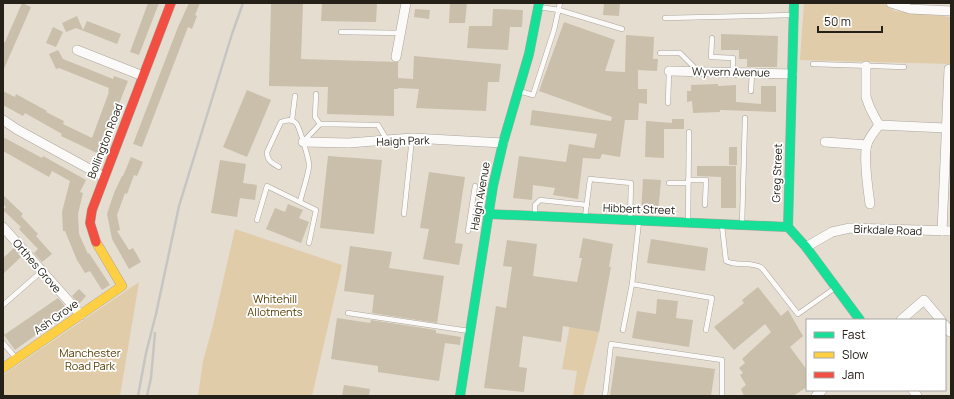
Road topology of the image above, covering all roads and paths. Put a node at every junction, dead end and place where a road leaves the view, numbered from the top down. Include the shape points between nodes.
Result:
1 (171, 3) edge
2 (406, 3) edge
3 (560, 3) edge
4 (794, 3) edge
5 (891, 3) edge
6 (538, 5) edge
7 (559, 10) junction
8 (951, 11) edge
9 (794, 15) junction
10 (665, 18) dead end
11 (622, 29) dead end
12 (341, 32) dead end
13 (401, 33) junction
14 (712, 38) dead end
15 (77, 50) dead end
16 (660, 52) dead end
17 (396, 56) dead end
18 (812, 64) dead end
19 (866, 66) junction
20 (904, 67) dead end
21 (949, 69) dead end
22 (669, 71) joint
23 (698, 71) junction
24 (733, 72) junction
25 (752, 73) junction
26 (792, 74) junction
27 (144, 76) junction
28 (519, 91) junction
29 (751, 91) dead end
30 (316, 94) dead end
31 (295, 96) dead end
32 (668, 103) dead end
33 (745, 118) dead end
34 (3, 120) edge
35 (292, 120) junction
36 (320, 124) junction
37 (879, 125) junction
38 (946, 128) junction
39 (689, 132) dead end
40 (412, 138) junction
41 (387, 140) junction
42 (303, 142) junction
43 (825, 142) dead end
44 (503, 143) junction
45 (867, 145) junction
46 (279, 167) dead end
47 (104, 176) junction
48 (688, 182) junction
49 (669, 183) dead end
50 (475, 186) dead end
51 (300, 202) junction
52 (870, 204) dead end
53 (587, 205) junction
54 (705, 205) dead end
55 (471, 212) junction
56 (404, 214) dead end
57 (488, 214) junction
58 (535, 216) junction
59 (585, 218) junction
60 (257, 220) dead end
61 (634, 221) junction
62 (688, 223) junction
63 (722, 224) junction
64 (742, 225) junction
65 (788, 227) junction
66 (468, 231) dead end
67 (946, 231) edge
68 (5, 234) edge
69 (309, 243) dead end
70 (806, 247) junction
71 (42, 271) junction
72 (632, 284) junction
73 (122, 286) joint
74 (836, 287) junction
75 (3, 305) edge
76 (348, 313) dead end
77 (80, 315) junction
78 (859, 319) edge
79 (902, 319) edge
80 (940, 319) edge
81 (623, 330) dead end
82 (706, 330) dead end
83 (470, 331) junction
84 (3, 344) edge
85 (17, 359) junction
86 (3, 368) edge
87 (460, 396) edge
88 (605, 396) edge
89 (722, 396) edge

1 - 27 street, Bollington Road
2 - 13 street
3 - 7 lane
4 - 9 street, Greg Street
5 - 8 street via 910,9
6 - 7 lane
6 - 28 street, Haigh Avenue
7 - 11 lane
7 - 28 lane via 533,95
9 - 10 lane
9 - 26 street, Greg Street
12 - 13 lane
13 - 17 street
14 - 24 lane via 711,57 733,58
15 - 27 street
16 - 23 lane via 680,53
18 - 19 lane
19 - 20 lane
19 - 37 street via 866,98
21 - 38 street
22 - 23 street, Wyvern Avenue
22 - 32 lane
23 - 24 street, Wyvern Avenue
24 - 25 street, Wyvern Avenue
25 - 26 street, Wyvern Avenue
25 - 29 lane
26 - 65 street, Greg Street
27 - 47 street, Bollington Road
28 - 44 street, Haigh Avenue
30 - 36 lane via 315,117
31 - 35 lane
33 - 64 lane
34 - 47 street
35 - 42 lane via 297,123
35 - 46 lane via 281,122 267,152 270,162
36 - 41 lane via 378,125
36 - 42 lane
37 - 38 street
37 - 45 street
38 - 67 street
39 - 48 lane
40 - 41 street, Haigh Park
40 - 44 street, Haigh Park
40 - 56 lane
41 - 42 street, Haigh Park via 349,143
42 - 51 lane via 309,166
43 - 45 street
44 - 57 street, Haigh Avenue
45 - 52 street
47 - 73 street, Bollington Road via 90,223 95,240
48 - 49 lane
48 - 54 lane via 706,180
48 - 62 lane
50 - 55 lane
51 - 60 lane via 267,186
51 - 69 lane via 316,210
53 - 58 lane via 540,200 535,205
53 - 59 lane
53 - 61 lane via 590,178 631,183
55 - 57 lane
55 - 66 lane
57 - 58 street, Hibbert Street
57 - 83 street, Haigh Avenue
58 - 59 street, Hibbert Street
59 - 61 street, Hibbert Street
61 - 62 street, Hibbert Street
61 - 72 lane
62 - 63 street, Hibbert Street
63 - 64 street, Hibbert Street
63 - 74 lane via 726,261 762,268 798,314
64 - 65 street, Hibbert Street
65 - 70 street
67 - 70 street, Birkdale Road via 850,228 832,232
68 - 71 street, Orthes Grove
70 - 74 street
71 - 75 lane
71 - 77 street, Orthes Grove
72 - 81 lane
72 - 82 lane via 712,298
73 - 77 street, Ash Grove
74 - 78 street
76 - 83 lane
77 - 85 street, Ash Grove
79 - 80 street via 924,300
83 - 87 street, Haigh Avenue
84 - 85 lane
85 - 86 street, Ash Grove
88 - 89 lane via 611,344 722,360

